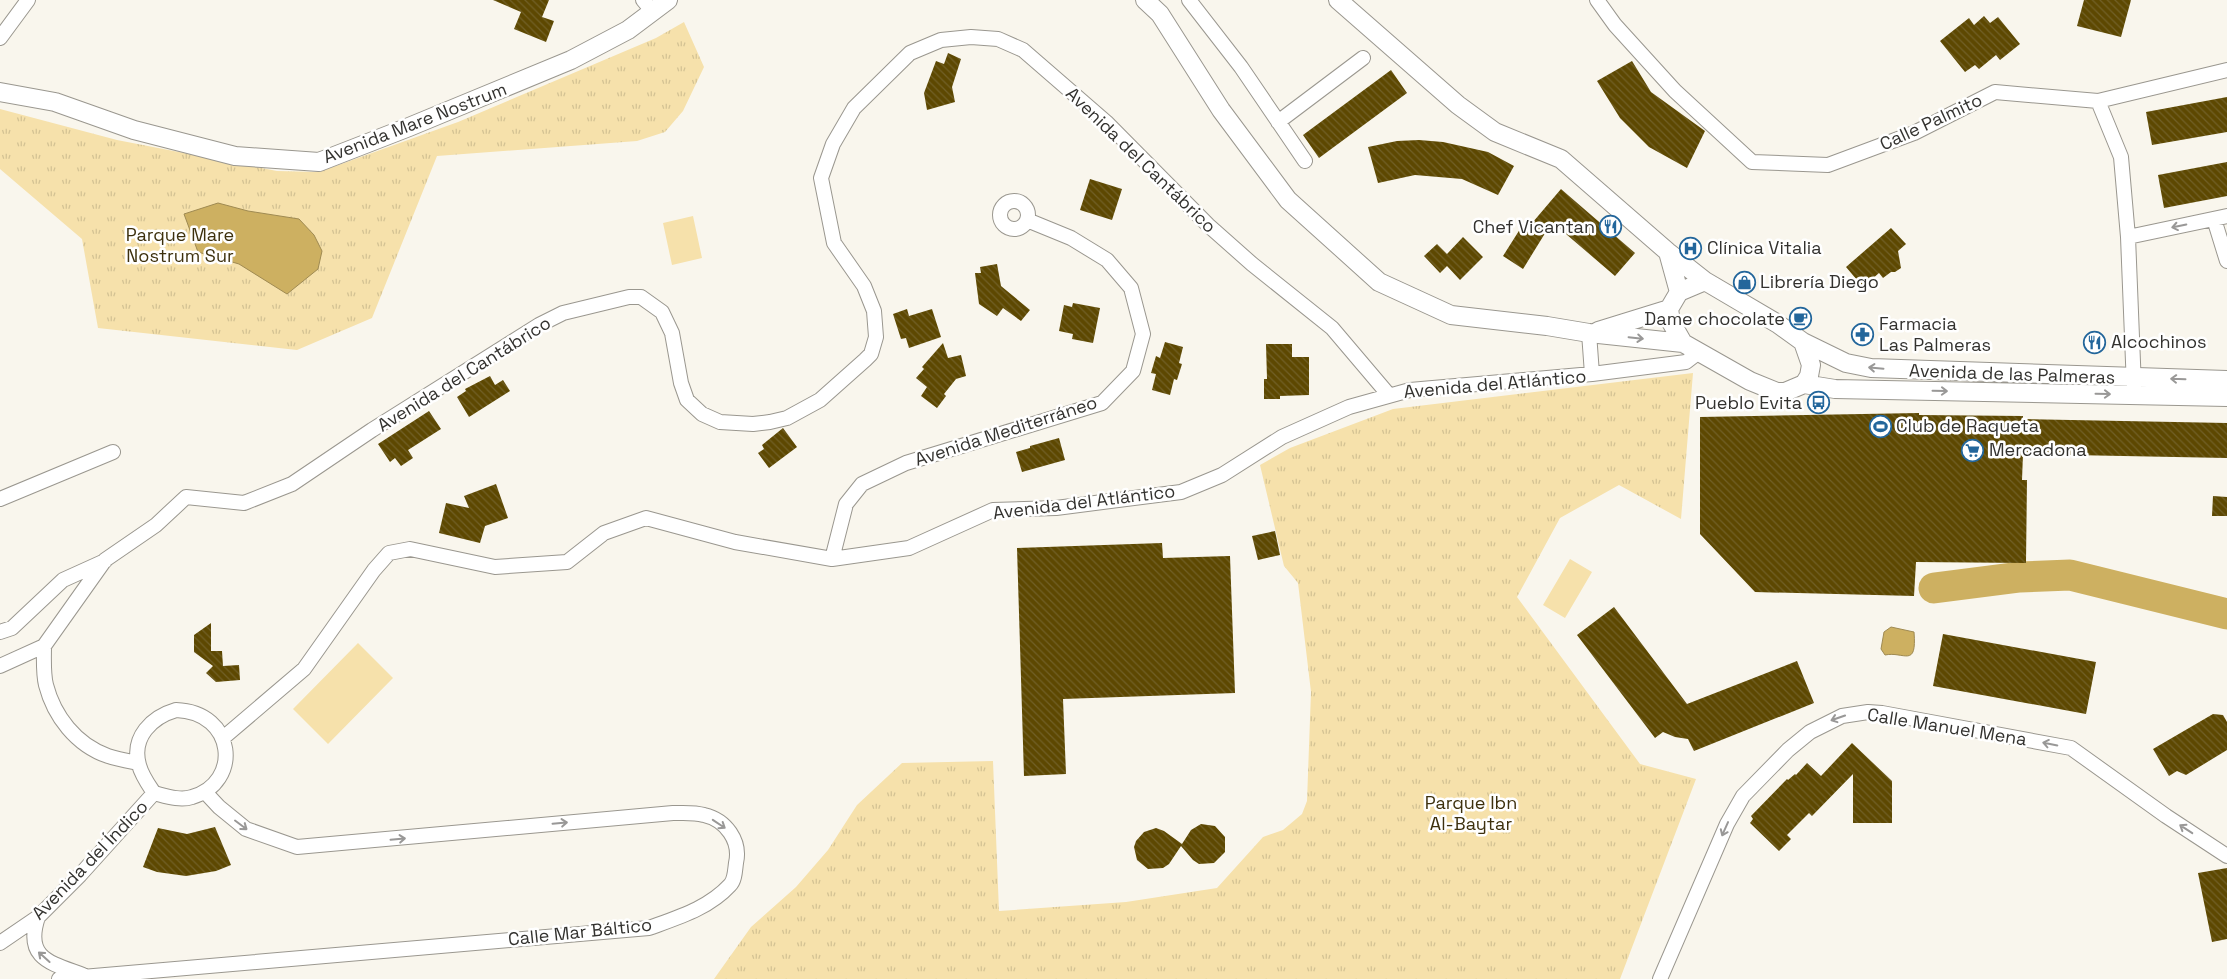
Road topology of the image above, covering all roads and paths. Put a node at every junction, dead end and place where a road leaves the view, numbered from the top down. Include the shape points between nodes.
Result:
1 (28, 0) edge
2 (668, 0) edge
3 (1145, 0) edge
4 (1189, 0) edge
5 (1338, 0) edge
6 (1597, 0) edge
7 (648, 6) edge
8 (0, 38) edge
9 (1364, 58) dead end
10 (2227, 70) edge
11 (0, 92) edge
12 (2098, 101) junction
13 (1278, 122) junction
14 (1305, 161) dead end
15 (2220, 218) edge
16 (1027, 220) dead end
17 (2128, 237) junction
18 (1668, 252) junction
19 (2227, 261) edge
20 (1705, 281) junction
21 (1679, 292) junction
22 (1669, 308) junction
23 (1589, 333) junction
24 (1683, 342) junction
25 (1803, 342) junction
26 (1699, 352) junction
27 (1592, 374) junction
28 (2134, 377) junction
29 (2227, 380) edge
30 (1804, 384) junction
31 (1388, 394) junction
32 (2134, 395) junction
33 (2227, 397) edge
34 (112, 452) dead end
35 (0, 499) edge
36 (105, 560) junction
37 (832, 560) junction
38 (0, 632) edge
39 (44, 646) junction
40 (0, 666) edge
41 (223, 738) junction
42 (138, 763) junction
43 (205, 792) junction
44 (154, 793) junction
45 (2227, 856) edge
46 (38, 917) junction
47 (0, 943) edge
48 (84, 976) junction
49 (59, 979) edge
50 (1660, 979) edge

1 - 8 street
2 - 7 street, Avenida Mare Nostrum
3 - 23 street via 1160,14 1221,110 1288,200 1379,282 1451,315
4 - 13 street via 1241,67
5 - 18 street via 1458,105 1495,132 1561,159
6 - 12 street, Calle Palmito via 1615,25 1675,91 1752,162 1828,165 1914,133 1995,92
7 - 11 street, Avenida Mare Nostrum via 600,46 571,60 319,162 235,156 134,130 55,102
9 - 13 street
10 - 12 street, Calle Palmito
12 - 17 street via 2121,157
13 - 14 street
15 -> 17 street
15 - 19 street
16 - 37 street, Avenida Mediterráneo via 1072,238 1107,260 1131,288 1143,334 1132,371 1102,403 906,463 862,484 846,504
17 - 28 street
18 - 20 street
18 - 21 street
20 - 21 street
20 - 25 street, Avenida de las Palmeras
21 - 22 street
22 - 23 street
22 - 24 street via 1671,322
23 -> 24 street
23 - 27 street
24 - 26 street
28 -> 25 street, Avenida de las Palmeras via 1871,368 1846,363
25 - 30 street via 1811,365
26 - 27 street, Avenida del Atlántico via 1686,362
26 - 30 street via 1770,390 1785,392
27 - 31 street, Avenida del Atlántico
29 -> 28 street, Avenida de las Palmeras
28 - 32 street
30 -> 32 street, Avenida de las Palmeras via 1835,389
31 - 36 street, Avenida del Cantábrico via 1332,328 1208,226 1106,122 1023,50 998,39 940,40 910,53 854,108 833,144 821,178 834,244 868,294 874,311 876,338 871,354 820,400 770,422 731,424 710,419 687,400 672,333 662,312 640,297 628,297 563,313 538,326 292,484 244,503 186,497 156,525
31 - 37 street, Avenida del Atlántico via 1349,407 1282,437 1222,475 1181,492 1056,508 994,510 910,548
32 - 33 street, Avenida de las Palmeras
34 - 35 street
36 - 38 street, Avenida del Cantábrico via 63,580 12,628
36 - 39 street, Avenida del Cantábrico
37 - 41 street, Avenida del Atlántico via 735,542 646,518 604,533 567,562 495,567 410,549 390,553 374,570 304,669
39 - 40 street
39 - 42 street via 46,684 57,714 73,734 106,755
41 - 42 street via 205,716 191,711 162,714 142,735
41 - 43 street via 224,768
42 - 44 street
43 - 44 street via 191,798
43 -> 48 street, Calle Mar Báltico via 246,829 297,846 673,813 705,815 721,824 734,835 738,853 732,883 711,902 650,928
44 - 46 street, Avenida del Índico
45 -> 50 street, Calle Manuel Mena via 2071,748 1882,713 1855,713 1829,721 1799,740 1743,796 1727,824
46 - 47 street, Avenida del Índico
48 -> 46 street, Calle Mar Báltico via 48,962 36,950 32,934
48 - 49 street

